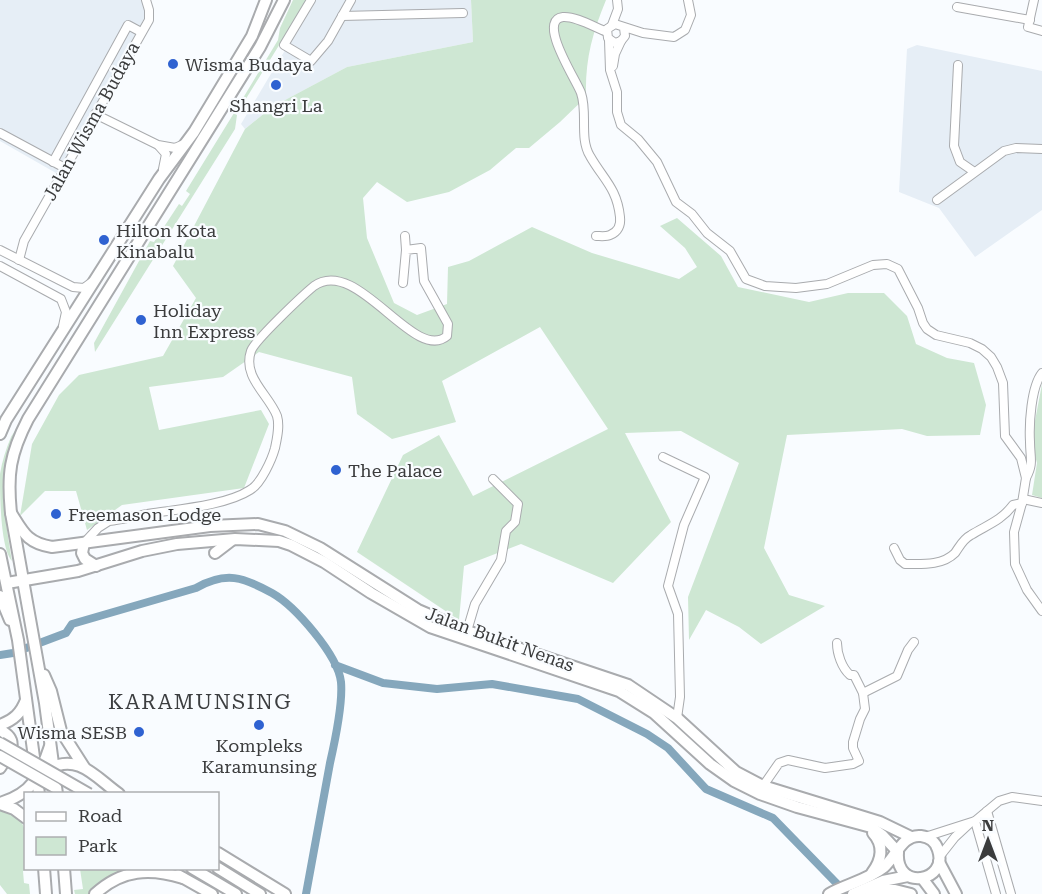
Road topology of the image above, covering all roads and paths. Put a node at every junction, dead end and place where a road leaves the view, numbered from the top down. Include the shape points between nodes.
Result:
1 (146, 0) edge
2 (258, 0) edge
3 (266, 0) edge
4 (284, 0) edge
5 (311, 0) edge
6 (351, 0) edge
7 (688, 0) edge
8 (1034, 0) edge
9 (617, 4) edge
10 (957, 7) dead end
11 (463, 13) dead end
12 (342, 16) junction
13 (1029, 24) junction
14 (612, 25) junction
15 (623, 27) junction
16 (1042, 30) edge
17 (141, 32) junction
18 (643, 33) junction
19 (252, 36) junction
20 (608, 36) junction
21 (623, 40) junction
22 (958, 65) dead end
23 (612, 73) junction
24 (95, 114) junction
25 (0, 134) edge
26 (185, 144) junction
27 (158, 145) junction
28 (1042, 150) edge
29 (53, 162) junction
30 (65, 168) junction
31 (973, 171) junction
32 (159, 179) junction
33 (937, 200) dead end
34 (596, 236) dead end
35 (405, 237) dead end
36 (24, 241) junction
37 (406, 250) junction
38 (4, 252) edge
39 (19, 260) junction
40 (0, 266) edge
41 (55, 278) junction
42 (94, 280) junction
43 (403, 283) dead end
44 (69, 286) junction
45 (47, 292) junction
46 (61, 300) junction
47 (62, 333) junction
48 (1042, 373) edge
49 (0, 434) edge
50 (663, 457) dead end
51 (1026, 478) junction
52 (493, 479) dead end
53 (1022, 501) junction
54 (1042, 503) edge
55 (11, 513) junction
56 (109, 521) junction
57 (156, 533) junction
58 (112, 538) junction
59 (235, 538) junction
60 (212, 540) junction
61 (84, 543) junction
62 (894, 548) dead end
63 (0, 554) edge
64 (215, 554) dead end
65 (96, 566) junction
66 (50, 576) junction
67 (22, 581) junction
68 (7, 583) junction
69 (0, 596) edge
70 (1042, 611) edge
71 (29, 613) junction
72 (16, 627) junction
73 (467, 631) junction
74 (914, 642) dead end
75 (837, 643) dead end
76 (39, 671) junction
77 (863, 693) junction
78 (26, 700) junction
79 (677, 718) junction
80 (0, 725) edge
81 (0, 730) edge
82 (0, 743) edge
83 (51, 744) junction
84 (0, 756) edge
85 (54, 766) junction
86 (84, 767) junction
87 (0, 768) edge
88 (38, 775) junction
89 (107, 785) junction
90 (763, 786) junction
91 (24, 792) edge
92 (25, 792) edge
93 (39, 792) edge
94 (57, 792) edge
95 (63, 792) edge
96 (86, 792) edge
97 (92, 792) edge
98 (116, 792) edge
99 (1042, 801) edge
100 (0, 803) edge
101 (987, 811) junction
102 (24, 816) edge
103 (973, 822) junction
104 (861, 825) junction
105 (911, 837) junction
106 (925, 837) junction
107 (898, 852) junction
108 (219, 854) edge
109 (939, 859) junction
110 (881, 865) junction
111 (219, 869) edge
112 (44, 870) edge
113 (64, 870) edge
114 (172, 870) edge
115 (195, 870) edge
116 (908, 876) junction
117 (183, 878) junction
118 (922, 878) junction
119 (882, 885) junction
120 (856, 892) edge
121 (45, 894) edge
122 (66, 894) edge
123 (95, 894) edge
124 (212, 894) edge
125 (236, 894) edge
126 (260, 894) edge
127 (285, 894) edge
128 (829, 894) edge
129 (911, 894) edge
130 (934, 894) edge
131 (956, 894) edge
132 (996, 894) edge
133 (1011, 894) edge

1 - 17 street, Jalan Wisma Budaya via 148,20
2 - 19 main road
3 - 19 main road
4 - 55 main road via 260,47 20,434 9,469
5 - 12 street via 284,45 311,61
6 - 12 street
7 - 18 street via 691,15 685,30 674,37
8 - 13 street
9 - 14 street
9 - 15 street
10 - 13 street
11 - 12 street
13 - 16 street
14 - 15 street
14 - 20 street
15 - 18 street
15 - 21 street
17 - 24 street, Jalan Wisma Budaya
17 - 29 street via 128,25
18 - 21 street
19 - 26 main road
20 - 21 street via 615,43
20 - 23 street
20 - 34 street via 569,18 561,17 554,26 556,42 583,99 586,147 618,200 621,224 617,231
21 - 23 street
22 - 31 street via 954,146 960,162
23 - 51 street via 621,125 657,162 676,202 730,251 746,279 765,286 796,288 827,284 873,265 887,264 898,269 927,329 982,349 998,367 1003,383 1005,436 1021,458
24 - 27 street
24 - 30 street, Jalan Wisma Budaya
25 - 29 street
26 - 27 street via 175,148
26 - 32 main road
27 - 32 street via 166,154
28 - 31 street via 1004,151
29 - 30 street
30 - 36 street, Jalan Wisma Budaya
31 - 33 street
32 - 42 main road
35 - 37 street
36 - 38 street, Jalan Wisma Budaya via 14,251
36 - 39 street, Jalan Wisma Budaya
37 - 43 street
37 - 56 street via 421,248 424,281 448,324 447,336 437,341 426,339 396,321 351,284 328,280 316,285 251,351 250,369 277,416 278,427 269,465 252,490 217,502
38 - 39 street
39 - 41 street
40 - 45 street
41 - 44 street
41 - 45 street via 54,291
42 - 44 street via 84,288
42 - 47 main road
44 - 46 street via 61,292
45 - 46 street
46 - 47 street via 66,312
47 - 49 main road
48 - 51 street via 1032,409 1032,463
50 - 79 street via 705,477 684,525 668,585 678,614
51 - 53 street
52 - 73 street via 518,504 518,509 515,522 506,531 501,560 475,604
53 - 54 street
53 - 62 street via 968,536 955,553 930,564 905,564
53 - 70 street via 1014,532 1015,564
55 - 61 main road, Jalan Bukit Nenas via 28,538 38,545
55 - 67 main road
56 - 58 street
56 - 61 street
57 - 58 main road, Jalan Bukit Nenas
57 - 60 main road via 206,532
57 - 73 main road, Jalan Bukit Nenas via 248,524 285,531 320,548 418,610
58 - 61 main road, Jalan Bukit Nenas
59 - 60 main road, Jalan Bukit Nenas
59 - 64 main road
59 - 104 main road, Jalan Bukit Nenas via 291,545 430,627 619,691 654,712 734,781 797,807
60 - 65 main road, Jalan Bukit Nenas via 142,551
61 - 65 main road via 82,554
63 - 68 main road
65 - 66 main road, Jalan Bukit Nenas
66 - 67 main road, Jalan Bukit Nenas
66 - 71 main road via 34,586
67 - 68 main road, Jalan Bukit Nenas
67 - 71 main road
68 - 72 main road
69 - 72 main road
71 - 76 main road
72 - 78 main road
73 - 79 main road, Jalan Bukit Nenas via 628,685
74 - 77 street via 897,676
75 - 77 street via 846,671 854,675
76 - 83 main road
76 - 86 main road via 46,676 61,731
77 - 90 street via 864,713 853,748 859,761 825,768 788,760 779,763
78 - 80 main road via 14,718
78 - 88 main road
79 - 90 main road, Jalan Bukit Nenas via 736,772
81 - 87 main road via 12,745
82 - 96 main road, bridge
83 - 85 main road
83 - 88 main road
84 - 95 main road, bridge
85 - 86 main road via 67,762
85 - 88 main road
85 - 94 main road
86 - 89 main road
88 - 92 main road
88 - 93 main road
89 - 97 main road
89 - 98 main road
90 - 105 main road, Jalan Bukit Nenas via 880,822
91 - 100 main road
99 - 101 street via 1012,797
100 - 102 main road
101 - 103 street
101 - 133 street
103 - 106 street
103 - 109 street via 955,837
103 - 132 street
104 - 107 main road, Jalan Bukit Nenas via 877,830
104 - 110 main road via 880,842
105 - 106 main road
105 - 107 main road
106 - 109 main road via 936,845
107 - 110 main road
107 - 116 main road via 899,866
108 - 127 main road
109 - 118 main road via 934,872
109 - 131 main road
110 - 128 main road via 870,876
111 - 126 main road
112 - 121 main road
113 - 122 main road
114 - 117 main road
115 - 125 main road
116 - 118 main road
116 - 119 main road
117 - 123 main road via 149,871 124,875
117 - 124 main road
118 - 130 main road
119 - 120 main road
119 - 129 main road

